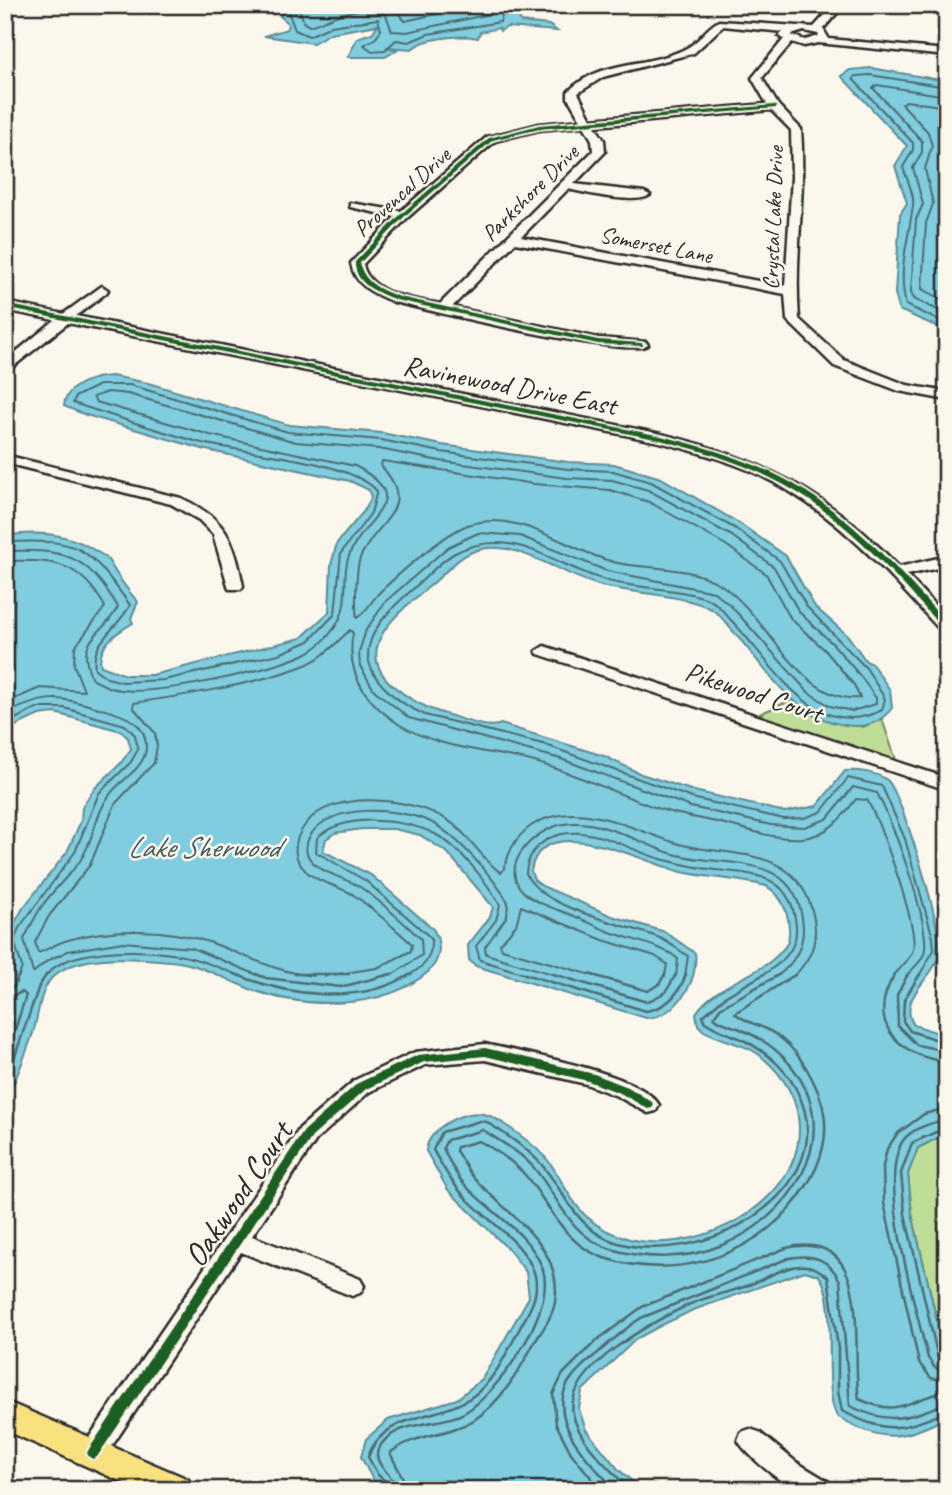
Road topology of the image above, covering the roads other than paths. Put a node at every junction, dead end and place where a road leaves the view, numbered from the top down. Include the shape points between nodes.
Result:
1 (825, 5) edge
2 (839, 5) edge
3 (904, 5) edge
4 (947, 11) edge
5 (804, 28) junction
6 (821, 35) junction
7 (787, 38) junction
8 (947, 53) edge
9 (775, 107) junction
10 (589, 123) junction
11 (568, 186) junction
12 (644, 194) dead end
13 (354, 205) dead end
14 (403, 215) junction
15 (515, 239) junction
16 (102, 290) dead end
17 (789, 291) junction
18 (5, 306) edge
19 (443, 308) junction
20 (63, 319) junction
21 (641, 345) dead end
22 (5, 369) edge
23 (947, 396) edge
24 (5, 459) edge
25 (947, 561) edge
26 (897, 572) junction
27 (235, 586) dead end
28 (947, 628) edge
29 (544, 651) dead end
30 (947, 784) edge
31 (648, 1105) dead end
32 (239, 1241) junction
33 (352, 1286) dead end
34 (5, 1415) edge
35 (750, 1440) dead end
36 (93, 1453) junction
37 (176, 1490) edge
38 (820, 1490) edge

1 - 5 street
2 - 6 street
3 - 4 street
5 - 6 street, Crystal Lake Drive
5 - 7 street, Crystal Lake Drive
6 - 7 street, Crystal Lake Drive via 804,43
6 - 8 street, Crystal Lake Drive
7 - 9 street, Crystal Lake Drive via 758,78
7 - 10 street, Parkshore Drive via 761,27 722,23 688,51 586,80 573,92 573,98
9 - 10 street, Provencal Drive
9 - 17 street, Crystal Lake Drive via 796,129 798,142
10 - 11 street, Parkshore Drive via 599,152
10 - 14 street, Provencal Drive via 528,129 491,139
11 - 12 street
11 - 15 street, Parkshore Drive
13 - 14 street
14 - 19 street, Provencal Drive via 363,254 357,271 380,293
15 - 17 street, Somerset Lane
15 - 19 street, Parkshore Drive
16 - 20 street
17 - 23 street, Crystal Lake Drive via 793,320 839,363 904,388
18 - 20 street, Ravinewood Drive East
19 - 21 street, Provencal Drive via 598,342
20 - 22 street
20 - 26 street, Ravinewood Drive East via 705,448 759,467 807,493 864,538
24 - 27 street via 176,501 201,513 223,534
25 - 26 street
26 - 28 street, Ravinewood Drive East
29 - 30 street, Pikewood Court
31 - 32 street, Oakwood Court via 624,1090 534,1062 485,1052 422,1058 362,1086 318,1123
32 - 33 street
32 - 36 street, Oakwood Court
34 - 36 main road
35 - 38 street
36 - 37 main road

